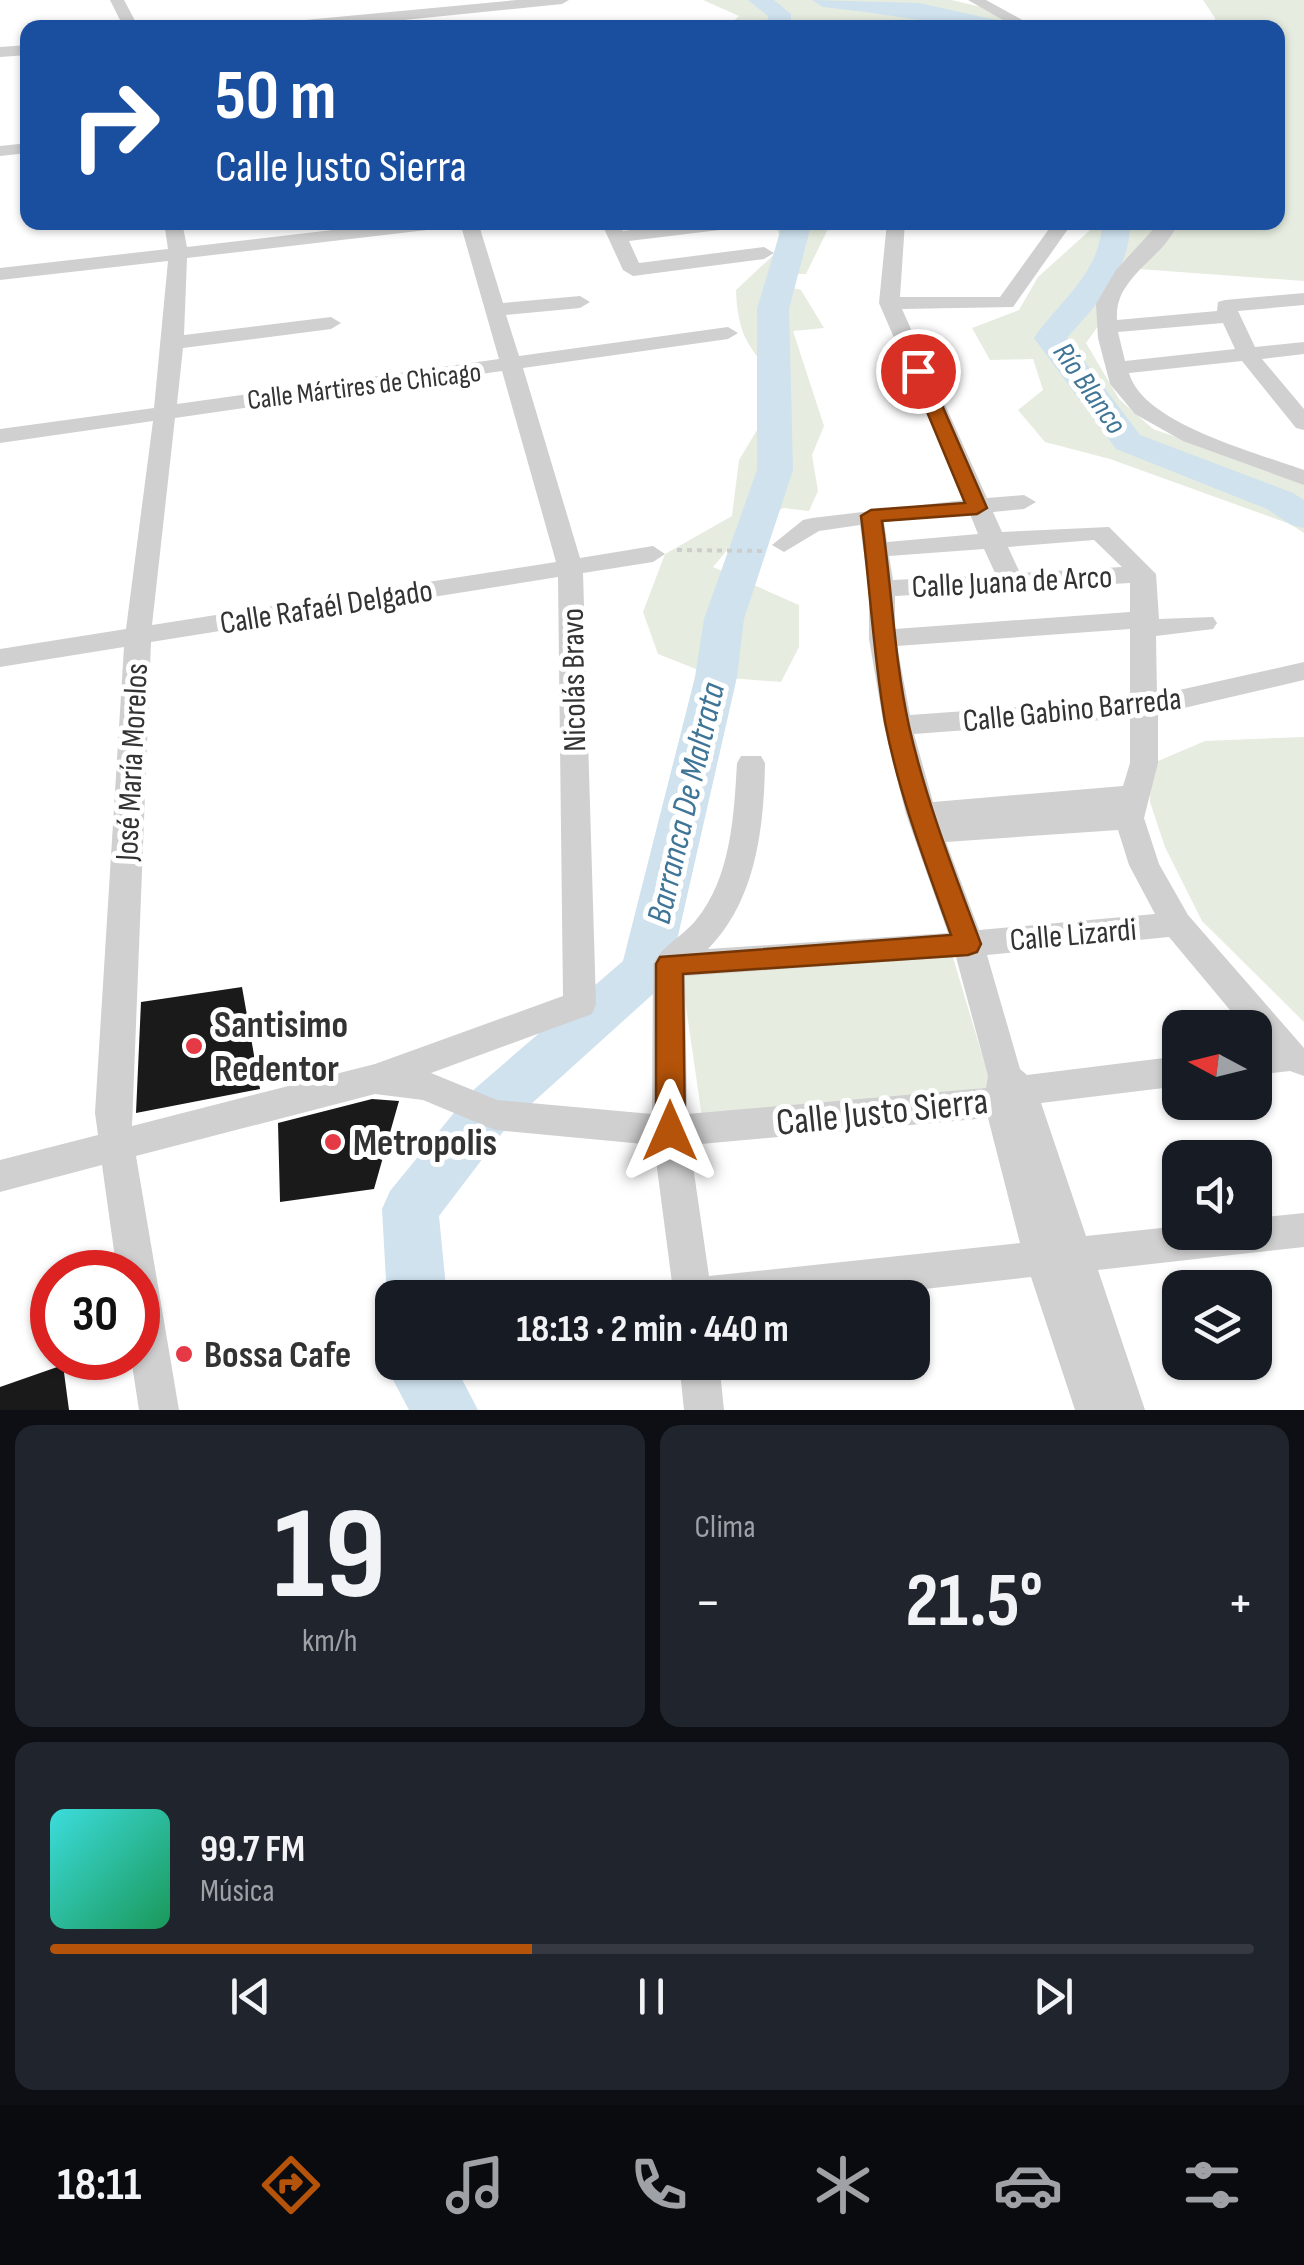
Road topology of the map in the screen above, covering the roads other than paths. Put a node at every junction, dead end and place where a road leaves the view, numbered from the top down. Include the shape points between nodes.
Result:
1 (562, 0) edge
2 (975, 0) edge
3 (399, 20) edge
4 (1014, 20) edge
5 (174, 230) edge
6 (380, 230) edge
7 (471, 230) edge
8 (614, 230) edge
9 (684, 230) edge
10 (895, 230) edge
11 (1058, 230) edge
12 (1166, 230) edge
13 (178, 252) junction
14 (764, 253) dead end
15 (700, 261) junction
16 (0, 274) edge
17 (1304, 298) edge
18 (580, 302) dead end
19 (889, 302) junction
20 (495, 310) junction
21 (1227, 311) junction
22 (331, 323) dead end
23 (1108, 327) junction
24 (728, 333) dead end
25 (172, 343) junction
26 (1304, 348) edge
27 (1249, 356) junction
28 (512, 365) junction
29 (1118, 368) junction
30 (166, 410) junction
31 (1304, 423) edge
32 (0, 436) edge
33 (1304, 478) edge
34 (1024, 502) dead end
35 (977, 508) junction
36 (871, 516) junction
37 (992, 540) junction
38 (772, 549) road end
39 (875, 550) junction
40 (665, 552) road end
41 (570, 566) junction
42 (1143, 574) junction
43 (1011, 581) junction
44 (882, 589) junction
45 (1204, 623) dead end
46 (1145, 624) junction
47 (138, 637) junction
48 (882, 639) junction
49 (0, 658) edge
50 (1304, 670) edge
51 (1146, 707) junction
52 (898, 726) junction
53 (751, 763) dead end
54 (1132, 806) junction
55 (924, 823) junction
56 (1178, 924) junction
57 (968, 944) junction
58 (669, 964) junction
59 (1297, 1059) edge
60 (1272, 1060) edge
61 (1162, 1073) edge
62 (374, 1079) junction
63 (1009, 1089) junction
64 (670, 1131) junction
65 (114, 1146) junction
66 (0, 1176) edge
67 (1304, 1230) edge
68 (132, 1250) edge
69 (1057, 1256) junction
70 (691, 1280) edge
71 (844, 1280) edge
72 (155, 1380) edge
73 (701, 1380) edge
74 (160, 1410) edge
75 (704, 1410) edge
76 (1095, 1410) edge
77 (1125, 1410) edge

1 - 3 street
2 - 4 street
5 - 13 street, José María Morelos
6 - 13 street
7 - 20 street, Nicolás Bravo
8 - 15 street via 632,270
9 - 15 street
10 - 19 street
11 - 19 street via 1006,303
12 - 23 street via 1123,274 1106,304
13 - 16 street
13 - 25 street, José María Morelos
14 - 15 street
17 - 21 street
18 - 20 street
19 - 35 street
20 - 28 street, Nicolás Bravo
21 - 23 street
21 - 27 street
22 - 25 street
23 - 29 street
24 - 28 street, Calle Mártires de Chicago
25 - 30 street, José María Morelos
26 - 27 street
27 - 29 street
27 - 31 street
28 - 30 street, Calle Mártires de Chicago
28 - 41 street, Nicolás Bravo
29 - 33 street via 1120,384 1143,409 1192,436
30 - 32 street, Calle Mártires de Chicago
30 - 47 street, José María Morelos
34 - 35 street
35 - 36 street
35 - 37 street
36 - 38 street via 812,526
36 - 39 street
37 - 39 street
37 - 42 street via 1100,532
37 - 43 street
39 - 44 street
40 - 41 street, Calle Rafaél Delgado
41 - 47 street, Calle Rafaél Delgado
41 - 62 street, Nicolás Bravo via 580,1004
42 - 43 street, Calle Juana de Arco
42 - 46 street
43 - 44 street, Calle Juana de Arco
44 - 48 street
45 - 46 street
46 - 48 street
46 - 51 street
47 - 49 street, Calle Rafaél Delgado
47 - 65 street, José María Morelos
48 - 52 street
50 - 51 street, Calle Gabino Barreda
51 - 52 street, Calle Gabino Barreda
51 - 54 street via 1144,764
52 - 55 street
53 - 58 street via 750,812 733,878 710,926
54 - 55 street
54 - 56 street via 1144,866
55 - 57 street
56 - 57 street, Calle Lizardi
56 - 59 street
57 - 58 street
57 - 63 street
58 - 64 street
59 - 60 street
61 - 63 street, Calle Justo Sierra
62 - 64 street, Calle Justo Sierra via 426,1086 494,1115
62 - 65 street, Calle Justo Sierra
63 - 64 street, Calle Justo Sierra
63 - 69 street
64 - 70 street
65 - 66 street, Calle Justo Sierra
65 - 68 street, José María Morelos
67 - 69 street
69 - 71 street
69 - 76 street
69 - 77 street
72 - 74 street
73 - 75 street

